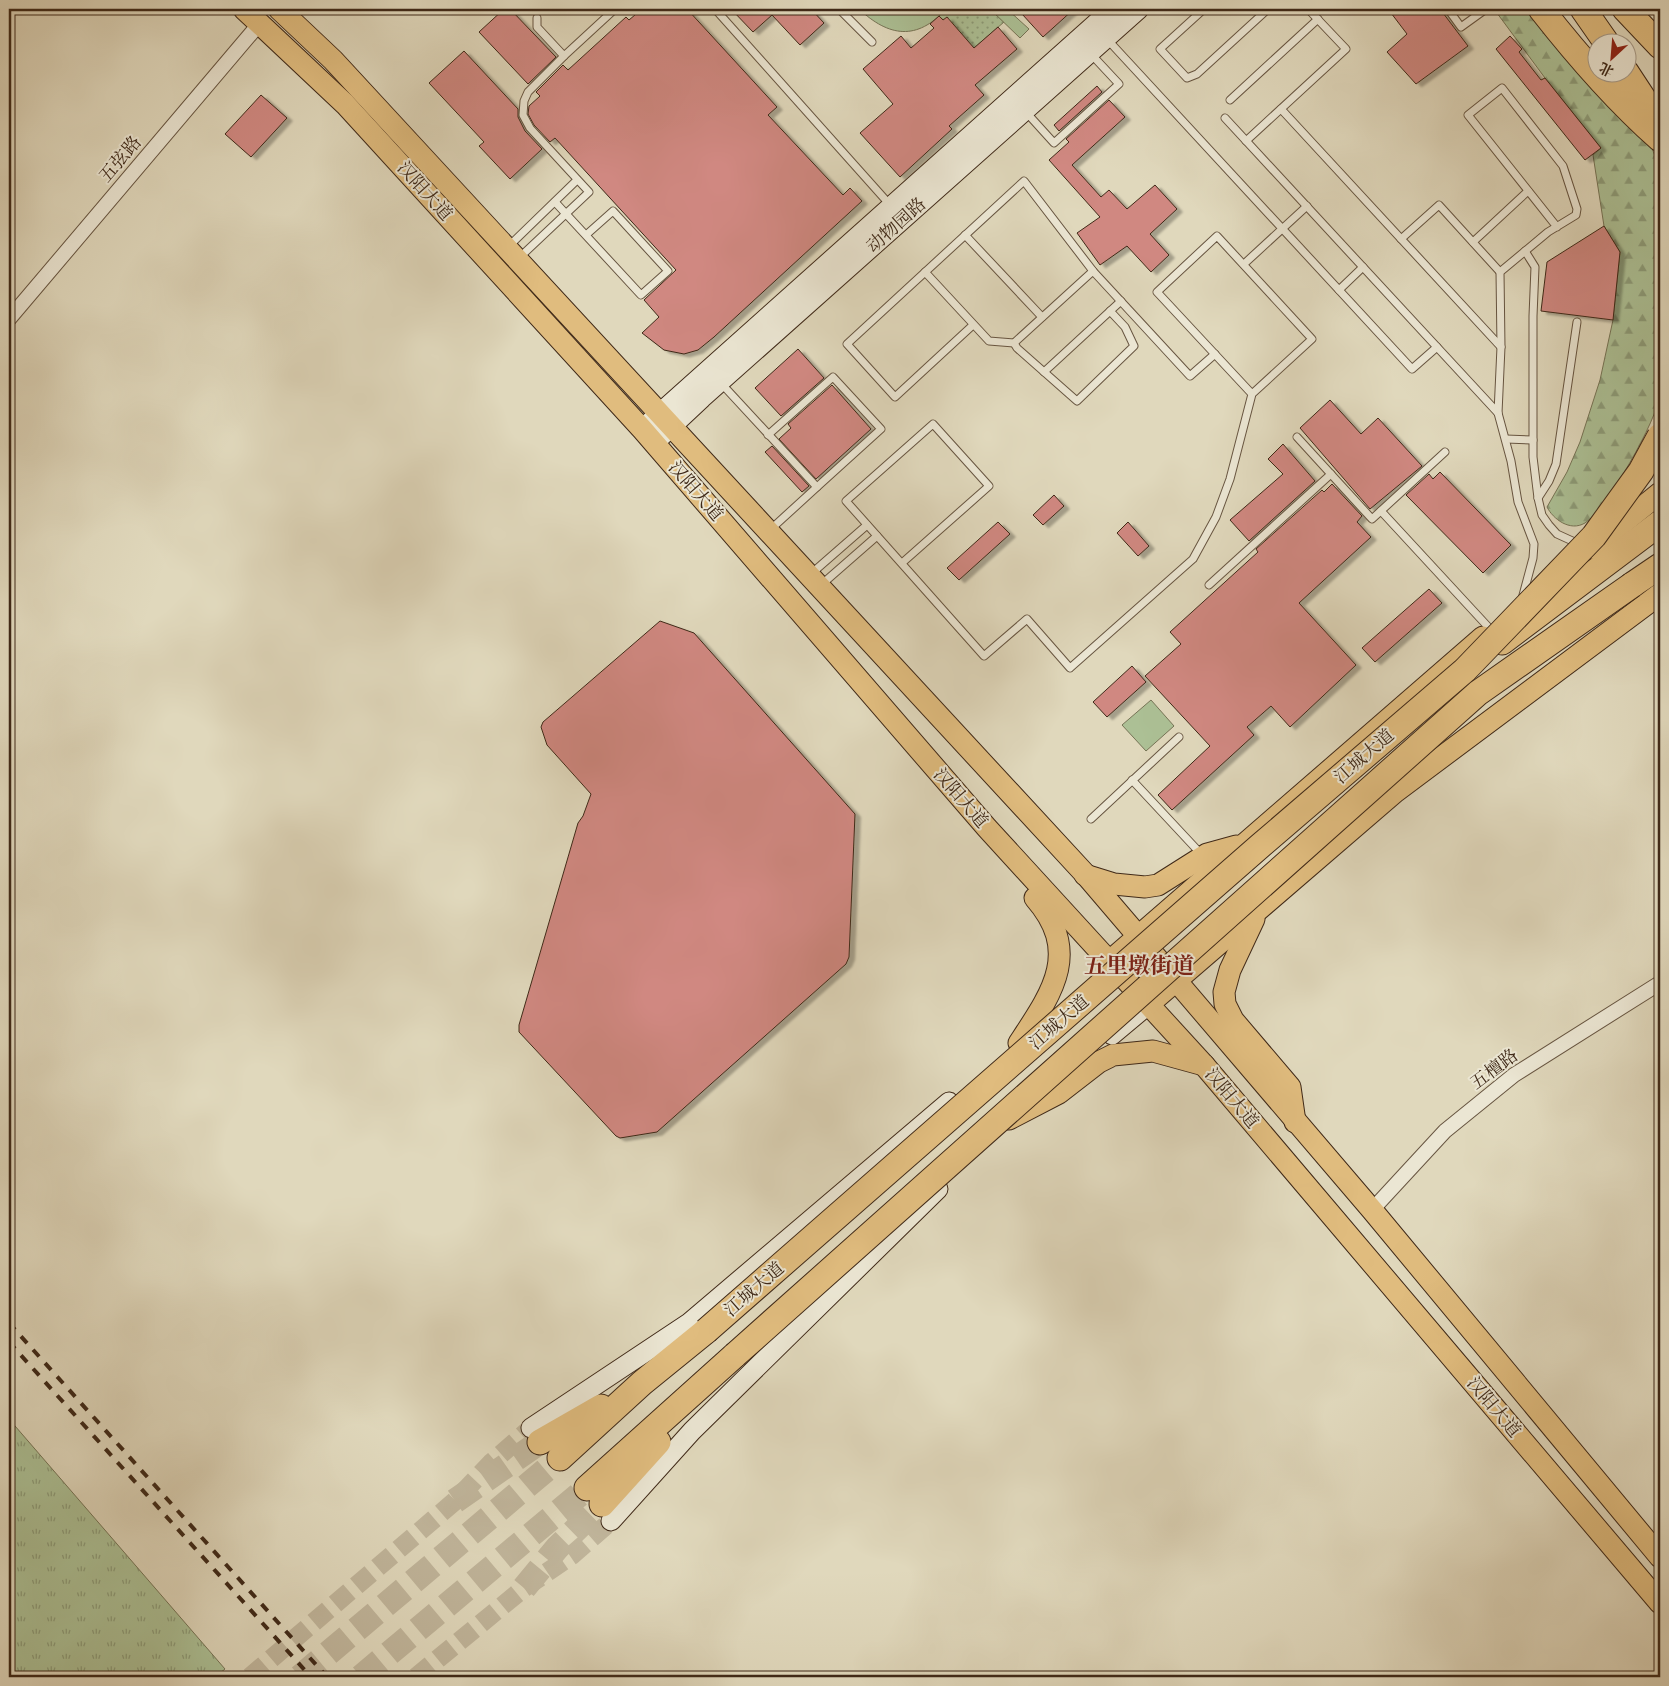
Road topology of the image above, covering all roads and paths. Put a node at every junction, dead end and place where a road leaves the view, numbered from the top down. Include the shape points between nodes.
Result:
1 (244, 9) edge
2 (279, 9) edge
3 (614, 9) edge
4 (715, 9) edge
5 (839, 9) edge
6 (1112, 9) edge
7 (1139, 9) edge
8 (1204, 9) edge
9 (1268, 9) edge
10 (1308, 9) edge
11 (1448, 9) edge
12 (1486, 9) edge
13 (1541, 9) edge
14 (1583, 9) edge
15 (1618, 9) edge
16 (1625, 9) edge
17 (537, 18) dead end
18 (1318, 19) junction
19 (260, 23) junction
20 (1599, 32) edge
21 (1106, 38) junction
22 (872, 42) dead end
23 (1660, 46) edge
24 (1090, 53) junction
25 (1660, 54) edge
26 (564, 56) junction
27 (1633, 82) edge
28 (1230, 100) dead end
29 (1281, 109) junction
30 (1024, 111) junction
31 (1225, 118) dead end
32 (1660, 133) edge
33 (1660, 139) edge
34 (1246, 141) junction
35 (577, 180) junction
36 (1528, 191) junction
37 (555, 202) junction
38 (891, 206) junction
39 (1307, 206) junction
40 (566, 214) junction
41 (1557, 227) junction
42 (1282, 229) junction
43 (966, 234) junction
44 (586, 235) junction
45 (1401, 239) junction
46 (1473, 242) junction
47 (1525, 251) junction
48 (512, 253) junction
49 (1244, 264) junction
50 (1363, 267) junction
51 (1092, 271) junction
52 (925, 272) junction
53 (1500, 272) junction
54 (1339, 290) junction
55 (1121, 301) junction
56 (1110, 311) junction
57 (1042, 317) junction
58 (9, 319) edge
59 (1577, 322) dead end
60 (973, 325) junction
61 (1014, 343) junction
62 (1437, 346) junction
63 (1501, 347) junction
64 (1215, 354) junction
65 (1044, 372) junction
66 (720, 382) junction
67 (1252, 394) junction
68 (1498, 413) junction
69 (666, 419) junction
70 (768, 435) junction
71 (648, 436) junction
72 (1660, 436) edge
73 (1297, 437) dead end
74 (1506, 439) junction
75 (1533, 440) junction
76 (1445, 452) dead end
77 (1331, 474) junction
78 (816, 487) junction
79 (1660, 494) edge
80 (1538, 498) junction
81 (1381, 511) junction
82 (1660, 523) edge
83 (867, 525) junction
84 (769, 531) junction
85 (877, 536) junction
86 (1594, 546) junction
87 (902, 563) junction
88 (1660, 566) edge
89 (1660, 571) edge
90 (815, 581) junction
91 (1209, 585) dead end
92 (1632, 585) junction
93 (1660, 594) edge
94 (1519, 607) junction
95 (1491, 630) junction
96 (1465, 670) junction
97 (1179, 737) dead end
98 (1132, 780) junction
99 (1091, 819) dead end
100 (988, 828) junction
101 (1243, 844) junction
102 (1204, 857) junction
103 (1085, 874) junction
104 (1258, 910) junction
105 (1137, 936) junction
106 (1110, 961) junction
107 (1175, 981) junction
108 (1660, 983) edge
109 (1149, 1004) junction
110 (1019, 1043) junction
111 (1204, 1065) junction
112 (1010, 1119) junction
113 (1295, 1122) junction
114 (1372, 1210) junction
115 (642, 1383) junction
116 (536, 1435) joint
117 (560, 1458) tunnel mouth
118 (600, 1504) joint
119 (1660, 1557) edge
120 (1660, 1603) edge

1 - 19 main road, 汉阳大道
2 - 48 main road, 汉阳大道 via 334,60
3 - 26 lane
4 - 38 lane
5 - 22 lane
6 - 38 main road, 动物园路
7 - 21 main road, 动物园路
8 - 9 lane via 1160,49 1187,78 1197,74
10 - 18 lane
11 - 12 lane via 1461,27
13 - 33 highway via 1568,44
14 - 20 highway
15 - 25 main road
16 - 23 highway
17 - 26 lane via 537,27
18 - 28 lane
18 - 29 lane via 1346,49
19 - 58 street, 五弦路
19 - 71 main road, 汉阳大道 via 345,104
21 - 24 main road, 动物园路
21 - 42 lane
24 - 30 main road, 动物园路
24 - 30 lane via 1119,84 1054,143
26 - 35 lane via 528,92 523,115 530,128
27 - 32 highway
29 - 34 lane
29 - 45 lane
30 - 66 main road, 动物园路
31 - 34 lane
34 - 39 lane
35 - 37 lane
35 - 40 lane via 589,192
36 - 41 lane
36 - 41 lane via 1468,115 1502,88 1563,166 1577,209 1576,215
36 - 46 lane
37 - 40 lane
37 - 48 lane
38 - 69 main road, 动物园路
39 - 42 lane
39 - 50 lane
40 - 44 lane
40 - 48 lane
41 - 47 lane
42 - 49 lane
42 - 54 lane
43 - 51 lane via 1024,181
43 - 52 lane
43 - 57 lane
44 - 44 lane via 641,295 668,271 613,211
45 - 46 lane via 1438,205
45 - 63 lane
46 - 53 lane
47 - 53 lane
47 - 75 lane via 1535,266
48 - 69 main road, 汉阳大道
49 - 64 lane via 1218,236 1157,292
49 - 67 lane via 1312,338
50 - 54 lane
50 - 62 lane
51 - 55 lane
51 - 57 lane
52 - 60 lane
52 - 60 lane via 847,344 895,396
53 - 63 lane
54 - 62 lane via 1412,369
55 - 56 lane
55 - 64 lane via 1190,376
56 - 65 lane
56 - 65 lane via 1125,327 1134,346 1076,401
57 - 61 lane
59 - 80 lane via 1556,464
60 - 61 lane via 989,342
61 - 65 lane
62 - 68 lane
63 - 68 lane
64 - 67 lane
66 - 69 main road, 动物园路
66 - 70 lane
67 - 87 lane via 1230,480 1216,516 1193,559 1070,668 1026,619 984,656
68 - 74 lane
69 - 71 main road, 动物园路
69 - 84 main road, 汉阳大道
70 - 78 lane
70 - 78 lane via 832,377 881,429
71 - 100 main road, 汉阳大道
72 - 96 highway, bridge via 1641,471 1594,536
73 - 77 lane
74 - 75 lane
74 - 94 lane via 1518,502 1534,544
75 - 80 lane
76 - 81 lane
77 - 81 lane via 1372,518
77 - 91 lane
78 - 84 lane
79 - 86 main road
80 - 86 lane via 1542,515 1557,534 1578,544
81 - 95 lane
82 - 96 highway, 江城大道, bridge
83 - 85 lane
83 - 87 lane via 846,501 933,424 989,486
83 - 90 lane
84 - 90 main road, 汉阳大道
85 - 87 lane
85 - 90 lane
86 - 94 main road
88 - 92 highway, 江城大道
89 - 92 highway
90 - 103 main road, 汉阳大道
92 - 118 highway, 江城大道, bridge via 1478,693 676,1409 660,1440
93 - 104 main road via 1395,792
94 - 95 main road
95 - 101 main road
96 - 115 highway, 江城大道, bridge via 1252,852 706,1331
97 - 98 lane
98 - 99 lane
98 - 102 lane
100 - 106 main road, 汉阳大道
100 - 110 main road via 1014,874 1048,912 1056,928 1060,949 1052,989
101 - 102 main road
101 - 105 main road
102 - 103 main road via 1158,885 1145,887 1114,884
103 - 105 main road, 汉阳大道
104 - 107 main road
104 - 113 main road via 1230,970 1224,992 1225,1004 1233,1020 1290,1087
105 - 106 main road
105 - 107 main road, 汉阳大道
106 - 109 main road, 汉阳大道
106 - 110 main road, 江城大道
107 - 109 main road
107 - 113 main road, 汉阳大道
108 - 114 street, 五檀路 via 1514,1075 1445,1131
109 - 111 main road, 汉阳大道
109 - 112 main road
110 - 116 main road, 江城大道 via 689,1323
111 - 112 main road via 1153,1051 1114,1055 1099,1062 1059,1093
111 - 120 main road, 汉阳大道
112 - 118 main road via 692,1431
113 - 114 main road, 汉阳大道
114 - 119 main road, 汉阳大道
115 - 116 highway
115 - 117 highway, 江城大道

